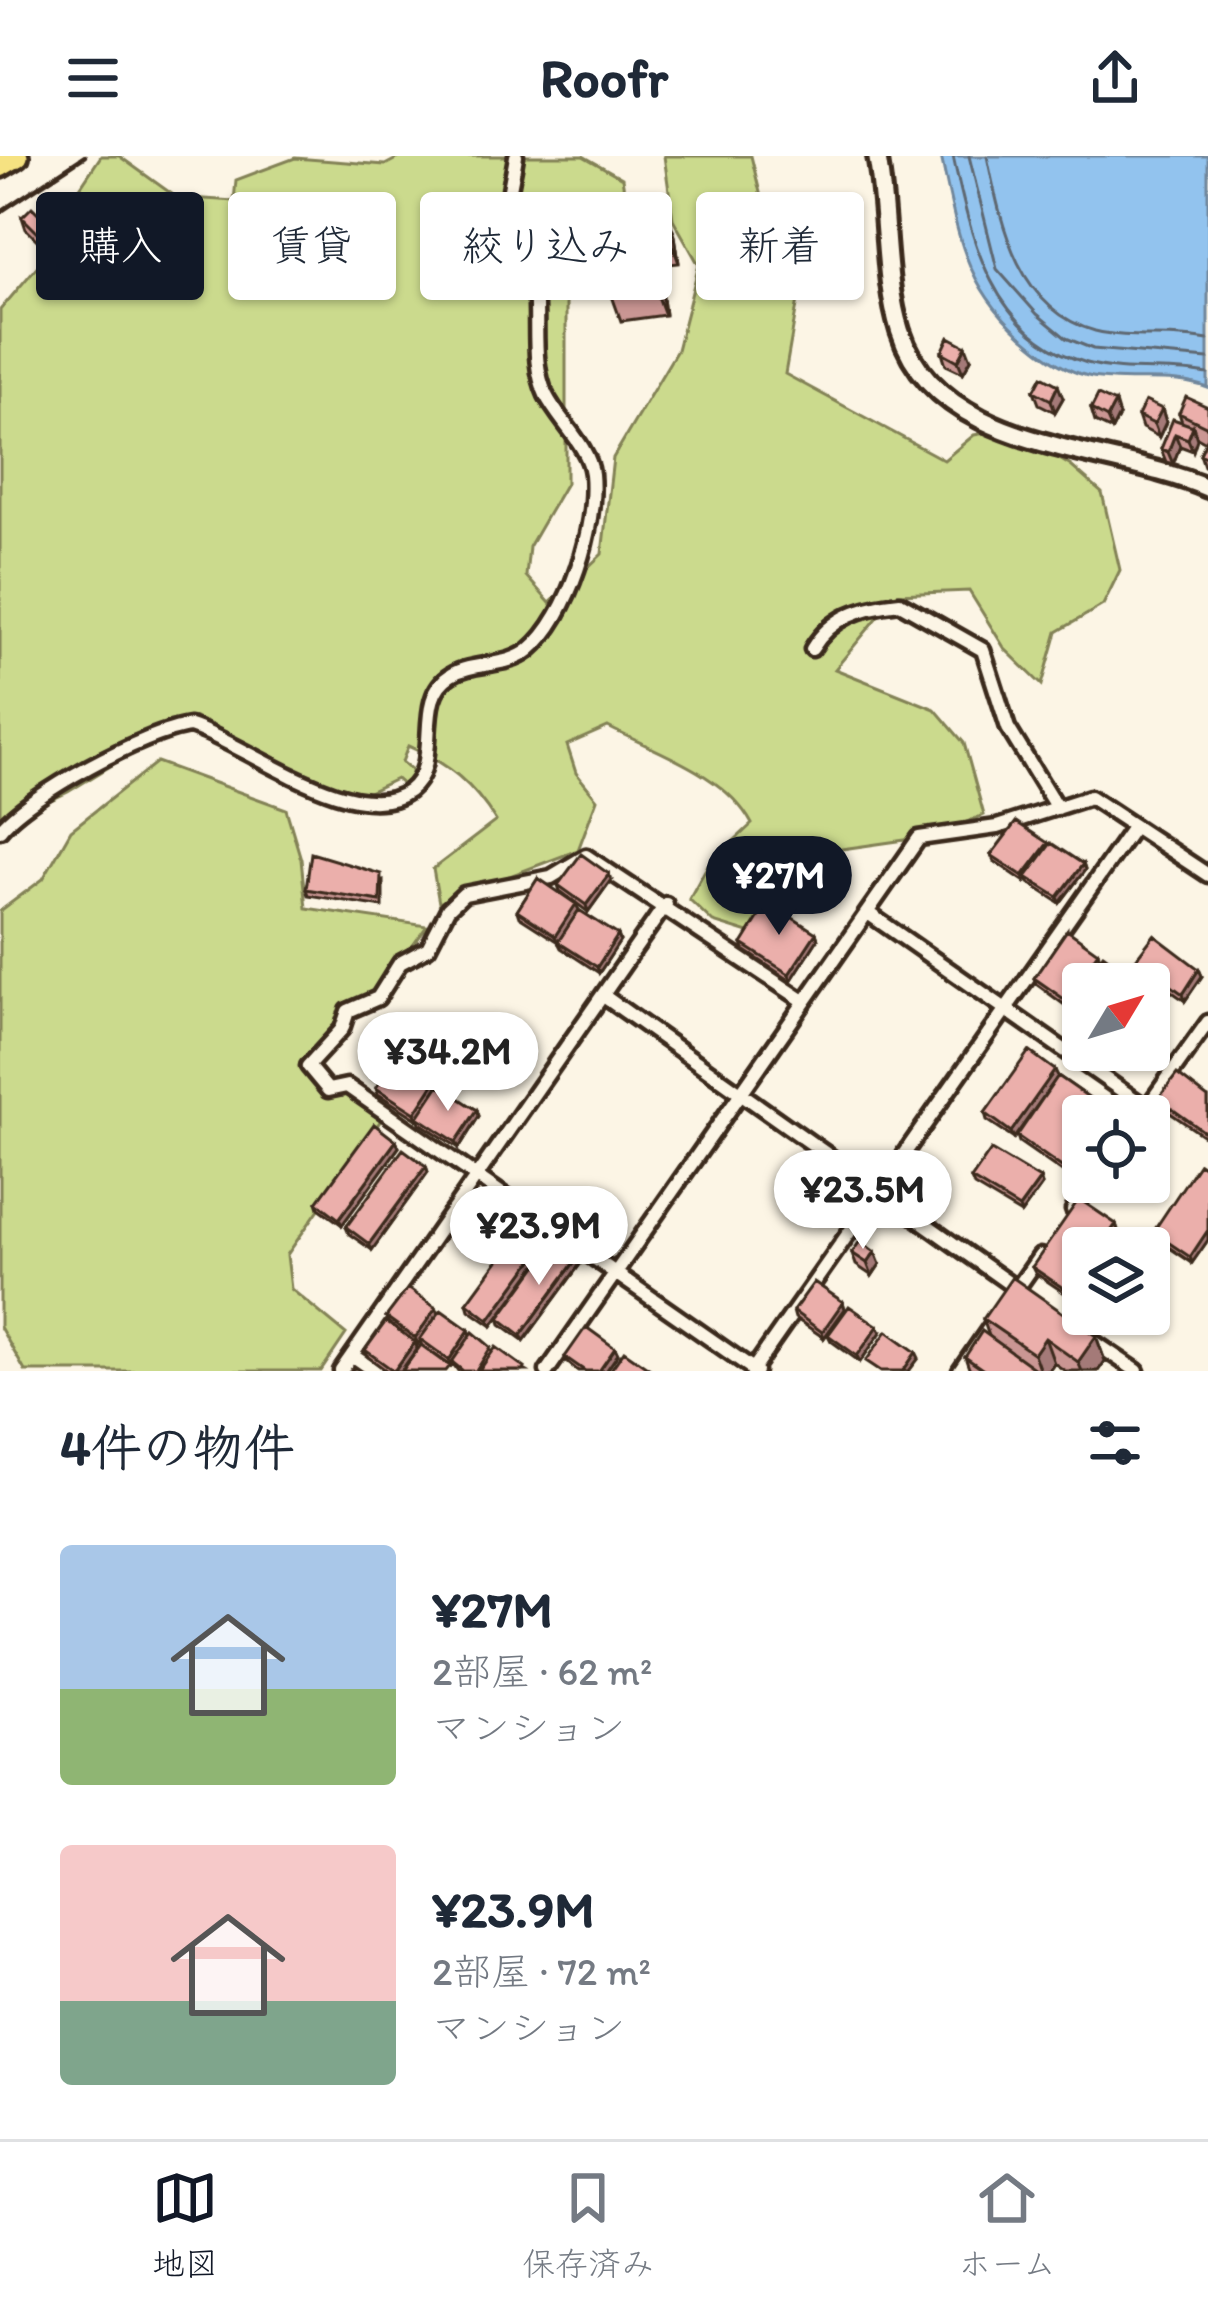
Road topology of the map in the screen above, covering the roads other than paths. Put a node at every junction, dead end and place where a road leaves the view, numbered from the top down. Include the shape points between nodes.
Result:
1 (16, 156) edge
2 (516, 156) edge
3 (877, 156) edge
4 (0, 166) edge
5 (1208, 488) edge
6 (812, 650) dead end
7 (1057, 808) junction
8 (1134, 826) junction
9 (0, 830) edge
10 (1208, 875) edge
11 (666, 904) junction
12 (868, 913) junction
13 (605, 997) junction
14 (804, 1001) junction
15 (1005, 1012) junction
16 (1208, 1022) edge
17 (744, 1094) junction
18 (1120, 1095) edge
19 (1156, 1095) edge
20 (476, 1176) junction
21 (879, 1189) junction
22 (1079, 1203) edge
23 (1068, 1218) edge
24 (1055, 1235) edge
25 (615, 1272) junction
26 (1017, 1289) junction
27 (1034, 1300) edge
28 (1084, 1335) edge
29 (352, 1355) junction
30 (754, 1370) edge
31 (341, 1371) edge
32 (375, 1371) edge
33 (547, 1371) edge
34 (960, 1371) edge
35 (1137, 1371) edge

1 - 4 highway
2 - 9 street via 509,231 528,260 546,395 592,473 582,547 555,623 526,652 452,674 436,689 424,765 398,797 336,794 190,725 94,765
3 - 5 street via 898,326 931,388 991,424
6 - 7 street via 845,615 900,603 983,650 1008,728
7 - 8 street via 1090,797
7 - 12 street via 919,838
8 - 10 street
8 - 15 street
11 - 13 street
11 - 14 street
11 - 20 street via 586,856 550,877 464,893 428,948 400,963 377,998 348,1011 342,1029 311,1060 328,1090 347,1086
12 - 14 street
12 - 15 street
13 - 17 street
13 - 20 street
14 - 17 street
15 - 18 street
15 - 21 street
16 - 19 street
17 - 21 street
17 - 25 street
20 - 25 street
20 - 29 street
21 - 26 street
21 - 30 street
22 - 23 street
24 - 26 street
25 - 30 street
25 - 33 street
26 - 27 street
26 - 34 street
28 - 35 street
29 - 31 street
29 - 32 street

